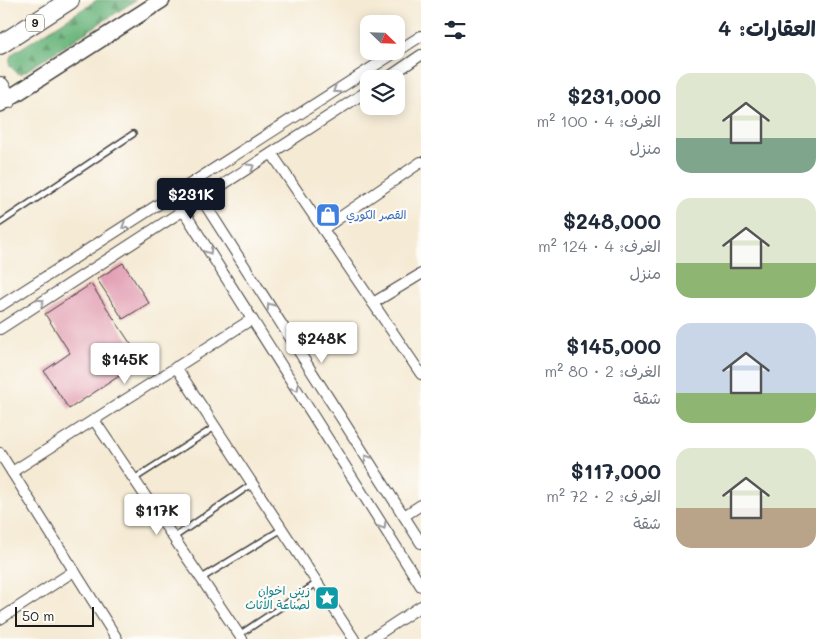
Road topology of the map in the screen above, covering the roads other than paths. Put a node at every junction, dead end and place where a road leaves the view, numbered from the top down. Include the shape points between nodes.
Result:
1 (70, 0) edge
2 (162, 0) edge
3 (421, 36) edge
4 (0, 45) edge
5 (421, 55) edge
6 (399, 70) edge
7 (3, 96) edge
8 (360, 96) edge
9 (132, 134) dead end
10 (272, 154) junction
11 (421, 162) edge
12 (201, 198) junction
13 (183, 210) junction
14 (0, 223) edge
15 (323, 229) junction
16 (421, 274) edge
17 (373, 303) junction
18 (0, 306) edge
19 (252, 319) junction
20 (0, 329) edge
21 (176, 367) junction
22 (421, 374) edge
23 (94, 420) junction
24 (215, 427) junction
25 (0, 453) edge
26 (12, 472) junction
27 (134, 479) junction
28 (252, 484) junction
29 (421, 505) edge
30 (404, 516) junction
31 (282, 529) junction
32 (173, 538) junction
33 (421, 543) edge
34 (74, 571) junction
35 (201, 579) junction
36 (318, 583) junction
37 (421, 586) edge
38 (421, 606) edge
39 (0, 619) edge
40 (240, 637) edge
41 (117, 639) edge
42 (354, 639) edge
43 (371, 639) edge

1 - 4 highway, 9
2 - 7 main road
3 -> 18 street
5 - 6 street
8 - 10 street
9 - 14 lane
12 -> 10 street
10 - 15 street
11 - 15 street
12 - 13 street
30 -> 12 street
13 -> 19 street
20 -> 13 street
15 - 17 street
16 - 17 street
17 - 22 street
19 - 21 street
19 -> 37 street
21 - 23 street
21 - 24 street
23 - 26 street
23 - 27 street
24 - 27 lane
24 - 28 street
25 - 26 street
26 - 34 street
27 - 32 street
28 - 31 street
28 - 32 lane
29 - 30 street
30 - 33 street
31 - 35 lane
31 - 36 street
32 - 35 street
34 - 39 street
34 - 41 street
35 - 40 street
36 - 40 lane
36 - 42 street
38 - 43 street

